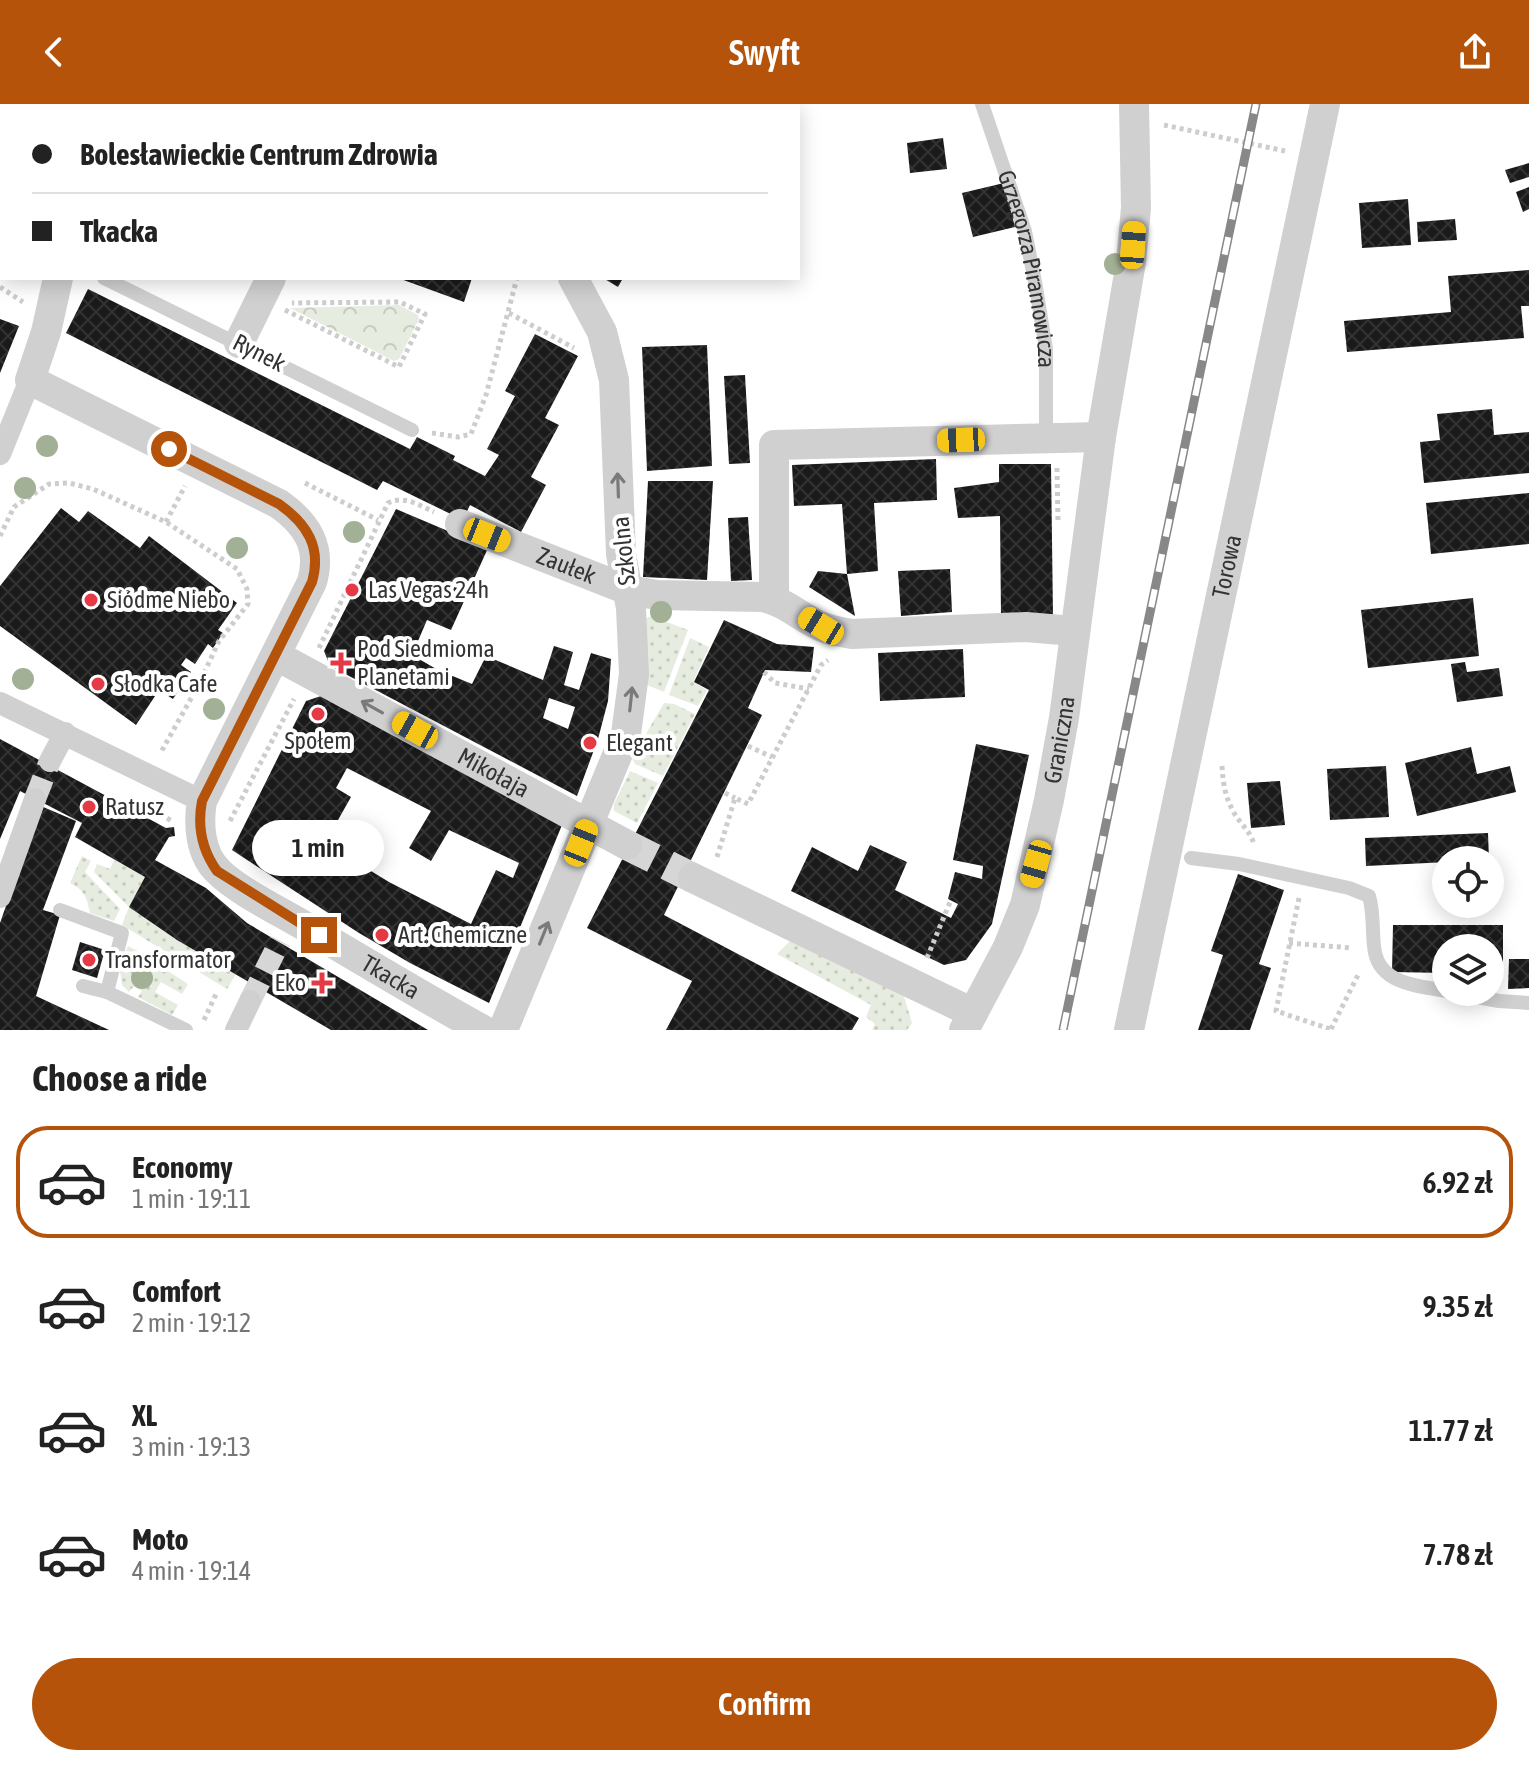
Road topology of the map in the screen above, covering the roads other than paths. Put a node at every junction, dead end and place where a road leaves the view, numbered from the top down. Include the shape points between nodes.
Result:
1 (982, 104) edge
2 (1134, 104) edge
3 (1325, 104) edge
4 (108, 280) edge
5 (270, 280) edge
6 (574, 280) edge
7 (51, 281) edge
8 (239, 343) junction
9 (30, 380) junction
10 (412, 430) road end
11 (1046, 437) junction
12 (1101, 437) junction
13 (0, 454) edge
14 (460, 524) road end
15 (628, 590) junction
16 (774, 599) junction
17 (1074, 631) junction
18 (277, 656) junction
19 (0, 703) edge
20 (65, 733) junction
21 (50, 761) tunnel mouth
22 (35, 799) tunnel mouth
23 (202, 801) junction
24 (588, 825) junction
25 (627, 845) tunnel mouth
26 (1191, 858) dead end
27 (704, 870) tunnel mouth
28 (0, 897) edge
29 (60, 910) dead end
30 (83, 986) dead end
31 (1432, 988) edge
32 (107, 992) junction
33 (250, 1001) tunnel mouth
34 (1504, 1001) edge
35 (1529, 1003) edge
36 (968, 1021) edge
37 (186, 1030) edge
38 (236, 1030) edge
39 (483, 1030) edge
40 (503, 1030) edge
41 (1129, 1030) edge

1 - 11 lane, Grzegorza Piramowicza via 1025,231 1036,287 1046,349
2 - 12 street, Graniczna via 1131,262
3 - 41 street, Torowa
4 - 8 lane, Rynek
5 - 8 street
15 -> 6 street, Szkolna via 621,554 614,380 602,332
7 - 9 street via 46,332
8 - 10 lane, Rynek
9 - 13 street
9 - 18 street, Tkacka via 296,516 313,541 316,568
11 - 12 street
11 - 16 street via 774,445
12 - 17 street, Graniczna
14 - 15 street, Zaułek
15 - 16 street
24 -> 15 street, Szkolna via 626,734 632,704
16 - 17 street via 821,626 852,634 1026,627
17 - 36 street, Graniczna via 1064,718 1025,905
18 - 23 street, Tkacka
24 -> 18 street, Mikołaja
19 - 20 street
20 - 21 street
20 - 23 street
22 - 28 street
23 - 39 street, Tkacka via 200,835 217,871
24 - 25 street, Mikołaja
40 -> 24 street, Szkolna
26 - 31 lane via 1369,896 1378,965 1387,976
27 - 36 street
29 - 32 lane via 122,933
30 - 32 lane
32 - 37 lane
33 - 38 street
34 - 35 lane

